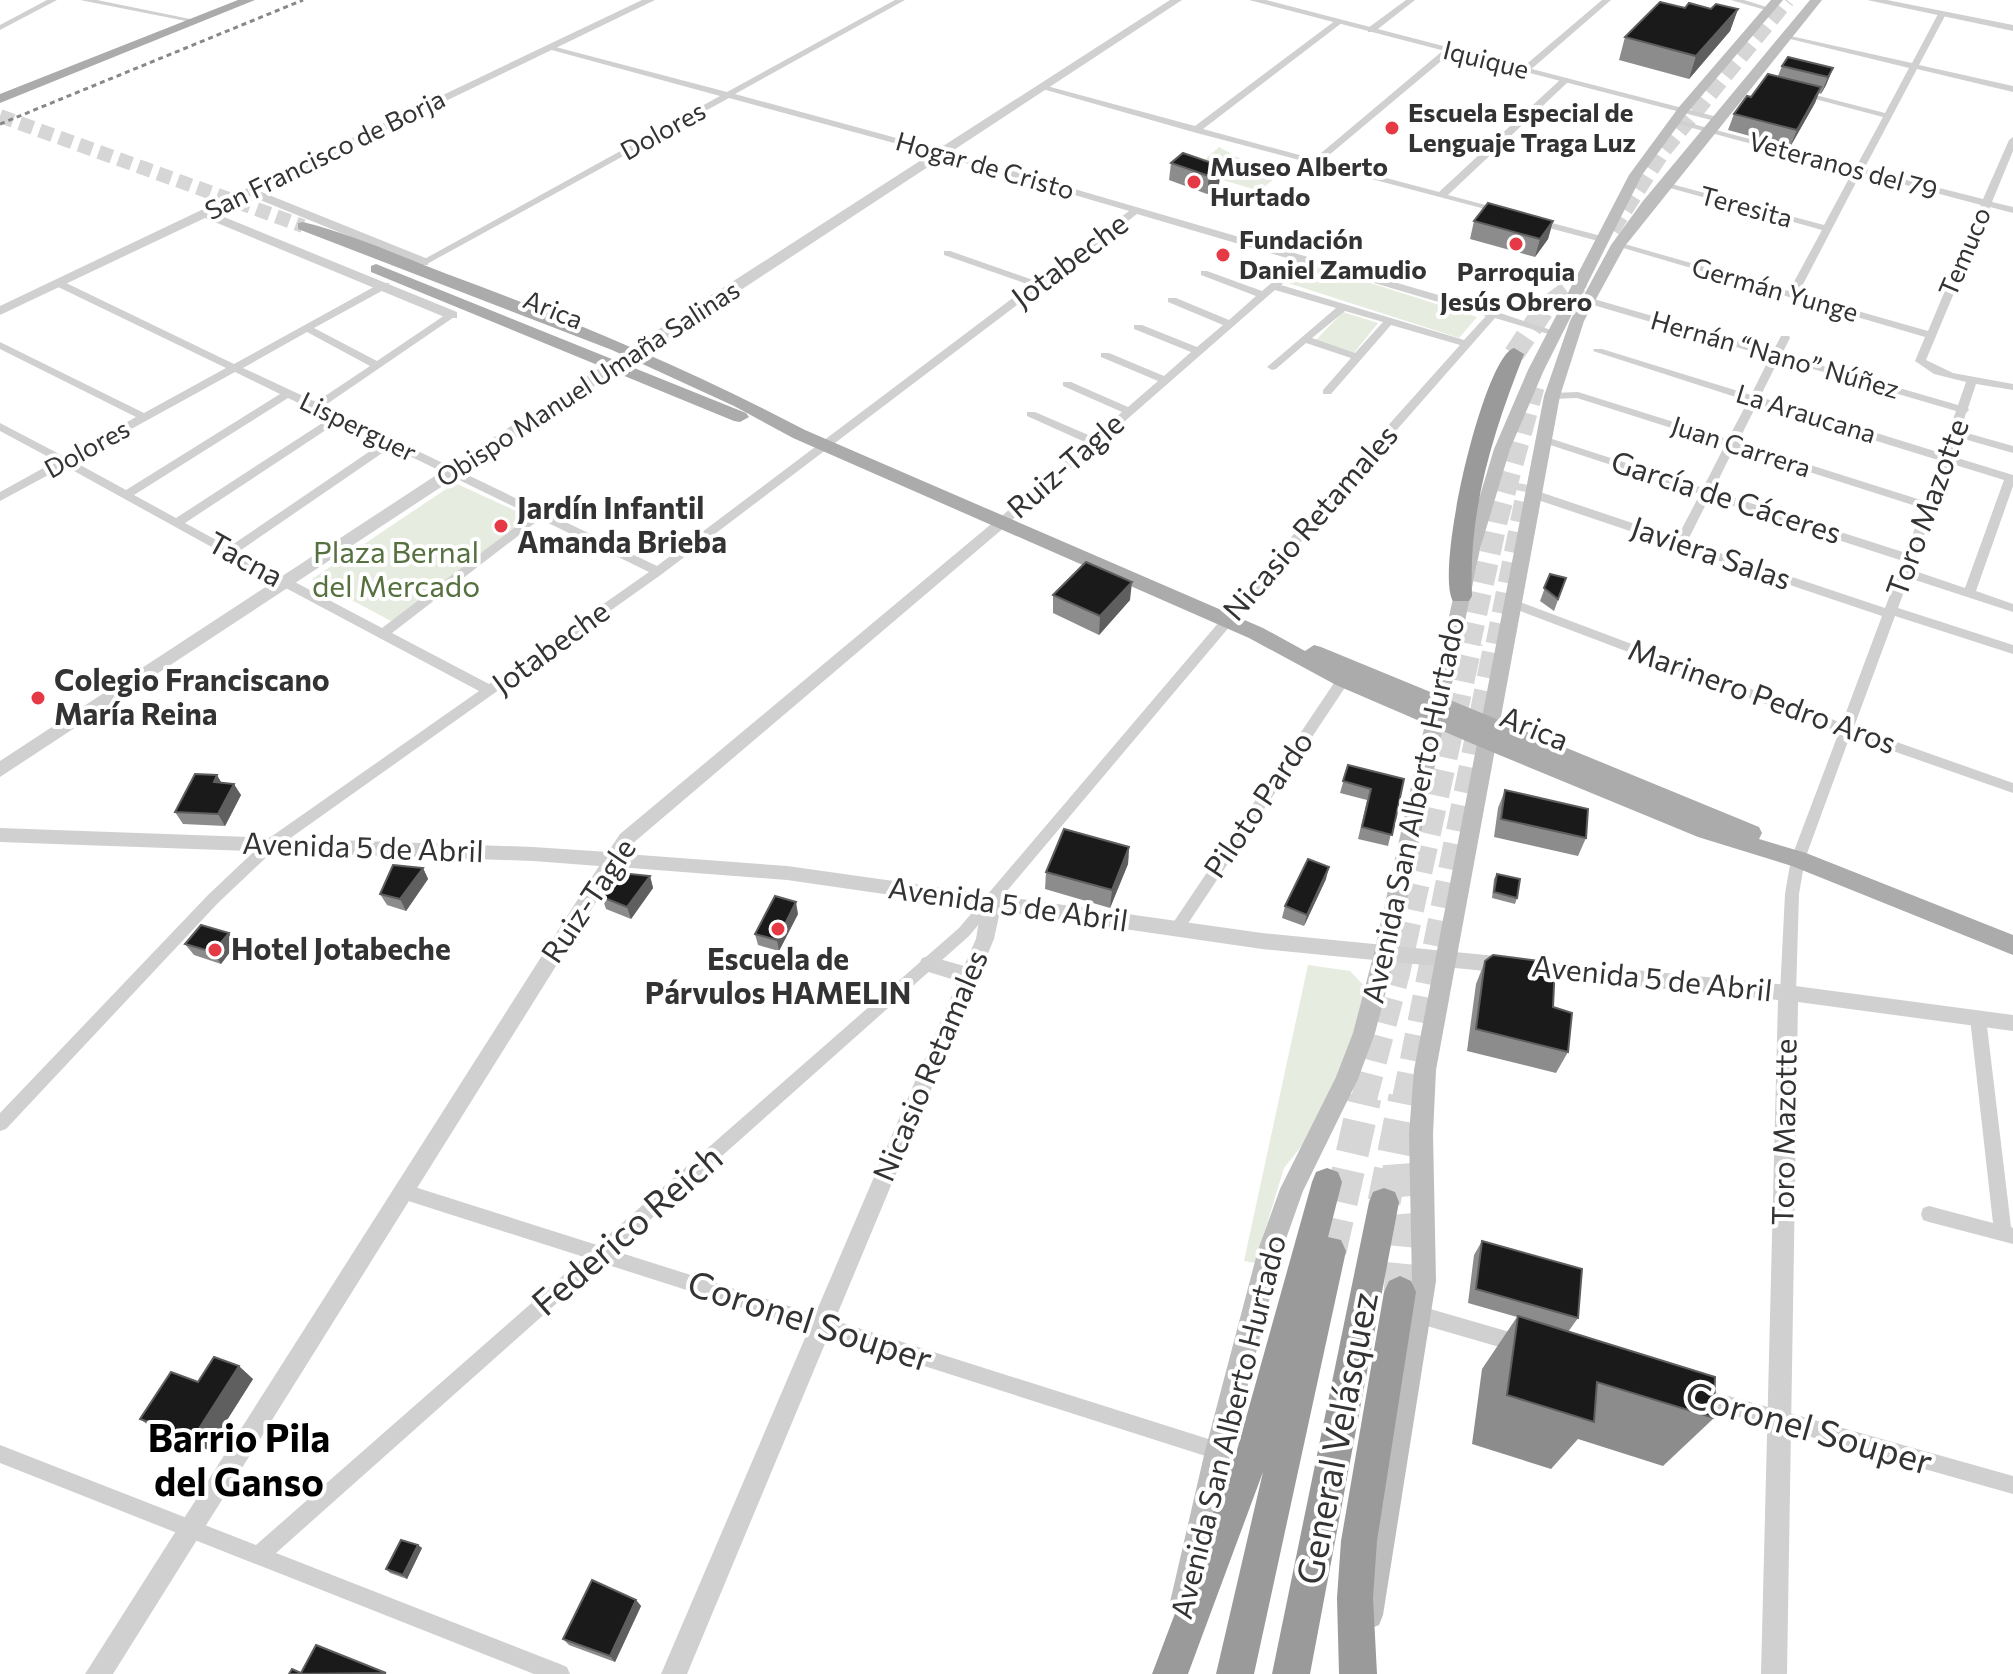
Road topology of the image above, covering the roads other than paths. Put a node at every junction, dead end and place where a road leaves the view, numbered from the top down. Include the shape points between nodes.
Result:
1 (53, 0) edge
2 (84, 0) edge
3 (249, 0) edge
4 (650, 0) edge
5 (901, 0) edge
6 (1177, 0) edge
7 (1254, 0) edge
8 (1411, 0) edge
9 (1607, 0) edge
10 (1735, 0) edge
11 (1816, 0) edge
12 (1872, 0) edge
13 (1773, 4) edge
14 (1942, 14) junction
15 (196, 21) junction
16 (1339, 22) junction
17 (0, 28) edge
18 (2013, 28) edge
19 (1371, 30) junction
20 (1786, 37) junction
21 (551, 47) junction
22 (1449, 50) junction
23 (1914, 66) junction
24 (1525, 70) junction
25 (1565, 80) junction
26 (1043, 88) junction
27 (2013, 89) edge
28 (1788, 91) edge
29 (728, 95) junction
30 (0, 99) edge
31 (1683, 110) junction
32 (1888, 116) junction
33 (1674, 122) junction
34 (1714, 125) junction
35 (1196, 130) junction
36 (2013, 140) edge
37 (941, 153) junction
38 (1315, 162) junction
39 (1859, 170) junction
40 (1664, 185) junction
41 (248, 191) junction
42 (1441, 196) junction
43 (1986, 204) junction
44 (1136, 210) junction
45 (2013, 210) edge
46 (204, 213) junction
47 (1514, 216) edge
48 (1529, 220) edge
49 (303, 226) tunnel mouth
50 (1827, 229) junction
51 (287, 235) tunnel mouth
52 (1602, 239) junction
53 (1618, 245) junction
54 (947, 253) dead end
55 (1305, 259) junction
56 (424, 262) junction
57 (1204, 273) dead end
58 (58, 283) junction
59 (385, 285) junction
60 (1039, 285) junction
61 (1273, 286) junction
62 (1263, 295) junction
63 (1792, 295) junction
64 (1172, 300) dead end
65 (1587, 300) junction
66 (1343, 307) junction
67 (0, 311) edge
68 (530, 312) junction
69 (1493, 314) junction
70 (452, 315) junction
71 (1389, 321) junction
72 (1230, 324) junction
73 (1138, 327) dead end
74 (306, 328) junction
75 (1555, 333) junction
76 (1931, 335) junction
77 (544, 337) junction
78 (1785, 338) dead end
79 (1307, 340) junction
80 (1467, 344) junction
81 (0, 345) edge
82 (1198, 351) junction
83 (1598, 351) dead end
84 (632, 354) junction
85 (1514, 354) tunnel mouth
86 (1105, 355) dead end
87 (1776, 355) junction
88 (1357, 357) junction
89 (377, 365) junction
90 (615, 365) junction
91 (1272, 367) dead end
92 (234, 368) junction
93 (1165, 380) junction
94 (1971, 382) junction
95 (1067, 384) dead end
96 (2013, 387) edge
97 (1327, 392) dead end
98 (288, 393) junction
99 (1552, 396) junction
100 (1755, 398) junction
101 (316, 407) junction
102 (1964, 410) junction
103 (1129, 411) junction
104 (1031, 414) dead end
105 (144, 417) junction
106 (338, 417) junction
107 (0, 426) edge
108 (1955, 433) junction
109 (799, 434) junction
110 (1542, 439) junction
111 (1095, 442) junction
112 (389, 443) junction
113 (1731, 444) junction
114 (827, 446) junction
115 (2013, 450) edge
116 (1946, 458) junction
117 (64, 462) junction
118 (452, 473) junction
119 (2011, 479) edge
120 (1707, 492) junction
121 (1533, 494) junction
122 (126, 495) junction
123 (0, 497) edge
124 (1929, 506) junction
125 (538, 515) junction
126 (177, 523) junction
127 (1001, 523) junction
128 (1680, 544) junction
129 (229, 552) junction
130 (1910, 559) junction
131 (658, 571) junction
132 (1905, 572) junction
133 (286, 583) junction
134 (1969, 593) junction
135 (1461, 596) junction
136 (1511, 603) junction
137 (2013, 608) edge
138 (1891, 612) junction
139 (1227, 621) junction
140 (1256, 633) junction
141 (383, 634) junction
142 (2013, 650) edge
143 (1343, 680) junction
144 (491, 691) junction
145 (1437, 712) junction
146 (1847, 730) junction
147 (1488, 733) junction
148 (0, 770) edge
149 (2013, 788) edge
150 (0, 835) edge
151 (270, 845) junction
152 (612, 859) junction
153 (1798, 859) junction
154 (992, 902) junction
155 (1176, 930) junction
156 (2013, 945) edge
157 (1385, 953) junction
158 (1444, 958) junction
159 (929, 964) junction
160 (969, 976) junction
161 (1788, 993) junction
162 (1978, 1018) junction
163 (2013, 1023) edge
164 (0, 1124) edge
165 (1327, 1182) dead end
166 (402, 1191) junction
167 (1384, 1202) tunnel mouth
168 (1929, 1214) dead end
169 (2008, 1235) edge
170 (1330, 1251) tunnel mouth
171 (600, 1254) junction
172 (1410, 1304) junction
173 (820, 1324) junction
174 (1538, 1349) edge
175 (1675, 1390) edge
176 (1780, 1420) junction
177 (1218, 1451) junction
178 (0, 1454) edge
179 (2013, 1485) edge
180 (190, 1528) junction
181 (259, 1555) junction
182 (98, 1674) edge
183 (560, 1674) edge
184 (674, 1674) edge
185 (1170, 1674) edge
186 (1235, 1674) edge
187 (1291, 1674) edge
188 (1359, 1674) edge
189 (1774, 1674) edge

1 - 17 street
2 - 15 street
3 - 15 main road
4 - 21 street, San Francisco de Borja
5 - 29 street, Dolores
6 - 26 street, Obispo Manuel Umaña Salinas
7 - 16 street, Iquique
8 - 19 street
9 - 24 street
10 - 13 street
11 - 20 main road, Avenida San Alberto Hurtado
12 - 14 street
13 - 31 main road, Avenida San Alberto Hurtado
14 - 18 street
14 - 23 street
15 - 30 main road
16 - 19 street, Iquique
16 - 35 street
19 - 22 street, Iquique
20 - 23 street
20 - 34 main road, Avenida San Alberto Hurtado
21 - 29 street, Hogar de Cristo
21 - 41 street, San Francisco de Borja
22 - 24 street, Iquique
22 - 38 street
23 - 27 street
23 - 32 street
24 - 25 street, Iquique
25 - 31 street, Iquique
25 - 42 street
26 - 35 street
26 - 37 street, Obispo Manuel Umaña Salinas
28 - 32 street
29 - 37 street, Hogar de Cristo
29 - 56 street, Dolores
31 - 33 main road, Avenida San Alberto Hurtado
31 - 34 street, Iquique
32 - 39 street
33 - 34 street, Veteranos del 79
33 - 52 main road, Avenida San Alberto Hurtado via 1636,175
34 - 39 street, Veteranos del 79
34 - 40 main road, Avenida San Alberto Hurtado
35 - 38 street
36 - 43 street, Temuco
37 - 44 street, Hogar de Cristo
37 - 84 street, Obispo Manuel Umaña Salinas
38 - 42 street
39 - 43 street, Veteranos del 79
39 - 50 street
40 - 50 street, Teresita
40 - 53 main road, Avenida San Alberto Hurtado
41 - 46 street, San Francisco de Borja
41 - 56 street
42 - 47 street
43 - 45 street, Veteranos del 79
43 - 76 street, Temuco
44 - 55 street, Hogar de Cristo
44 - 60 street, Jotabeche
46 - 58 street, San Francisco de Borja
46 - 59 street
48 - 52 street
49 - 68 main road, Arica
50 - 63 street
51 - 77 main road, Arica
52 - 75 main road, Avenida San Alberto Hurtado
53 - 63 street, Germán Yunge
53 - 65 main road, Avenida San Alberto Hurtado
54 - 60 street
55 - 61 street, Ruiz-Tagle
55 - 69 street, Hogar de Cristo
56 - 68 main road
57 - 62 street
58 - 67 street, San Francisco de Borja
58 - 92 street, Lisperguer
59 - 70 street
59 - 74 street, Dolores
60 - 114 street, Jotabeche
61 - 62 street, Ruiz-Tagle
61 - 66 street
62 - 72 street, Ruiz-Tagle
63 - 76 street, Germán Yunge
64 - 72 street
65 - 87 street, Hernán “Nano” Núñez
65 - 99 main road, Avenida San Alberto Hurtado
66 - 71 street
66 - 79 street
68 - 84 main road, Arica
69 - 75 street, Hogar de Cristo
69 - 80 street, Nicasio Retamales
70 - 77 main road
70 - 89 street
71 - 80 street
71 - 88 street
72 - 82 street, Ruiz-Tagle
73 - 82 street
74 - 89 street
74 - 92 street, Dolores
75 - 135 main road, Avenida San Alberto Hurtado via 1502,449
76 - 94 street, Temuco via 1920,361
77 - 90 main road, Arica
78 - 87 street
79 - 88 street
79 - 91 street
80 - 139 street, Nicasio Retamales
81 - 105 street
82 - 93 street, Ruiz-Tagle
83 - 100 street, La Araucana
84 - 90 street, Obispo Manuel Umaña Salinas
84 - 109 main road, Arica
85 - 135 highway via 1475,472 1461,548
86 - 93 street
87 - 100 street
87 - 102 street, Hernán “Nano” Núñez
88 - 97 street
89 - 101 street
90 - 109 main road, Arica via 709,406
90 - 118 street, Obispo Manuel Umaña Salinas
92 - 98 street, Lisperguer
92 - 105 street, Dolores
93 - 103 street, Ruiz-Tagle
94 - 96 street
94 - 102 street, Toro Mazotte
95 - 103 street
98 - 101 street, Lisperguer
98 - 122 street
99 - 110 main road, Avenida San Alberto Hurtado
99 - 113 street, Juan Carrera via 1578,395
100 - 113 street
100 - 116 street, La Araucana
101 - 106 street, Lisperguer
102 - 108 street, Toro Mazotte
103 - 111 street, Ruiz-Tagle
104 - 111 street
105 - 117 street, Dolores
106 - 112 street, Lisperguer
106 - 126 street
107 - 117 street, Tacna
108 - 115 street
108 - 116 street, Toro Mazotte
109 - 114 main road, Arica
110 - 120 street, García de Cáceres
110 - 121 main road, Avenida San Alberto Hurtado
111 - 127 street, Ruiz-Tagle
112 - 118 street, Lisperguer
112 - 129 street
113 - 120 street
113 - 124 street, Juan Carrera
114 - 127 main road, Arica
114 - 131 street, Jotabeche
116 - 119 street, La Araucana
116 - 124 street, Toro Mazotte
117 - 122 street, Tacna
117 - 123 street, Dolores
118 - 125 street, Lisperguer
118 - 133 street, Obispo Manuel Umaña Salinas
119 - 134 street
120 - 128 street
120 - 130 street, García de Cáceres
121 - 128 street, Javiera Salas
121 - 136 main road, Avenida San Alberto Hurtado
122 - 126 street, Tacna
124 - 130 street, Toro Mazotte
125 - 131 street, Lisperguer
125 - 141 street
126 - 129 street, Tacna
127 - 139 main road, Arica
127 - 152 street, Ruiz-Tagle via 638,828
128 - 138 street, Javiera Salas
129 - 133 street, Tacna
130 - 132 street, Toro Mazotte
131 - 144 street, Jotabeche
132 - 134 street
132 - 138 street, Toro Mazotte
133 - 141 street, Tacna
133 - 148 street, Obispo Manuel Umaña Salinas
134 - 137 street
135 - 145 main road, Avenida San Alberto Hurtado
136 - 146 street, Marinero Pedro Aros
136 - 147 main road, Avenida San Alberto Hurtado
138 - 142 street, Javiera Salas
138 - 146 street, Toro Mazotte
139 - 140 main road, Arica
139 - 154 street, Nicasio Retamales
140 - 143 main road, Arica
140 - 145 main road, Arica via 1343,662
141 - 144 street, Tacna
143 - 145 main road, Arica
143 - 155 street, Piloto Pardo
144 - 151 street, Jotabeche
145 - 147 main road, Arica
145 - 157 main road, Avenida San Alberto Hurtado
146 - 149 street, Marinero Pedro Aros
146 - 153 street, Toro Mazotte
147 - 153 main road, Arica via 1706,831
147 - 158 main road, Avenida San Alberto Hurtado
150 - 151 street, Avenida 5 de Abril
151 - 152 street, Avenida 5 de Abril
151 - 164 street, Jotabeche
152 - 154 street, Avenida 5 de Abril via 787,873
152 - 166 street, Ruiz-Tagle
153 - 156 main road, Arica
153 - 161 street, Toro Mazotte
154 - 155 street, Avenida 5 de Abril
154 - 159 street, Federico Reich
154 - 160 street, Nicasio Retamales via 988,930
155 - 157 street, Avenida 5 de Abril
157 - 158 street, Avenida 5 de Abril
157 - 177 main road, Avenida San Alberto Hurtado via 1358,1053 1292,1189 1272,1244
158 - 161 street, Avenida 5 de Abril
158 - 172 main road, Avenida San Alberto Hurtado via 1421,1101 1426,1242
159 - 160 street
159 - 171 street, Federico Reich
160 - 173 street, Nicasio Retamales
161 - 162 street, Avenida 5 de Abril
161 - 176 street, Toro Mazotte
162 - 163 street, Avenida 5 de Abril
162 - 169 street
165 - 185 highway via 1254,1450
166 - 171 street, Coronel Souper
166 - 180 street, Ruiz-Tagle
167 - 187 highway, General Velásquez
168 - 169 street
170 - 186 highway, General Velásquez
171 - 173 street, Coronel Souper
171 - 181 street, Federico Reich
172 - 174 street
172 - 188 highway via 1359,1541
173 - 177 street, Coronel Souper
173 - 184 street, Nicasio Retamales
175 - 176 street, Coronel Souper
176 - 179 street, Coronel Souper
176 - 189 street, Toro Mazotte
177 - 185 main road, Avenida San Alberto Hurtado
178 - 180 street
180 - 181 street
180 - 182 street, Ruiz-Tagle
181 - 183 street

